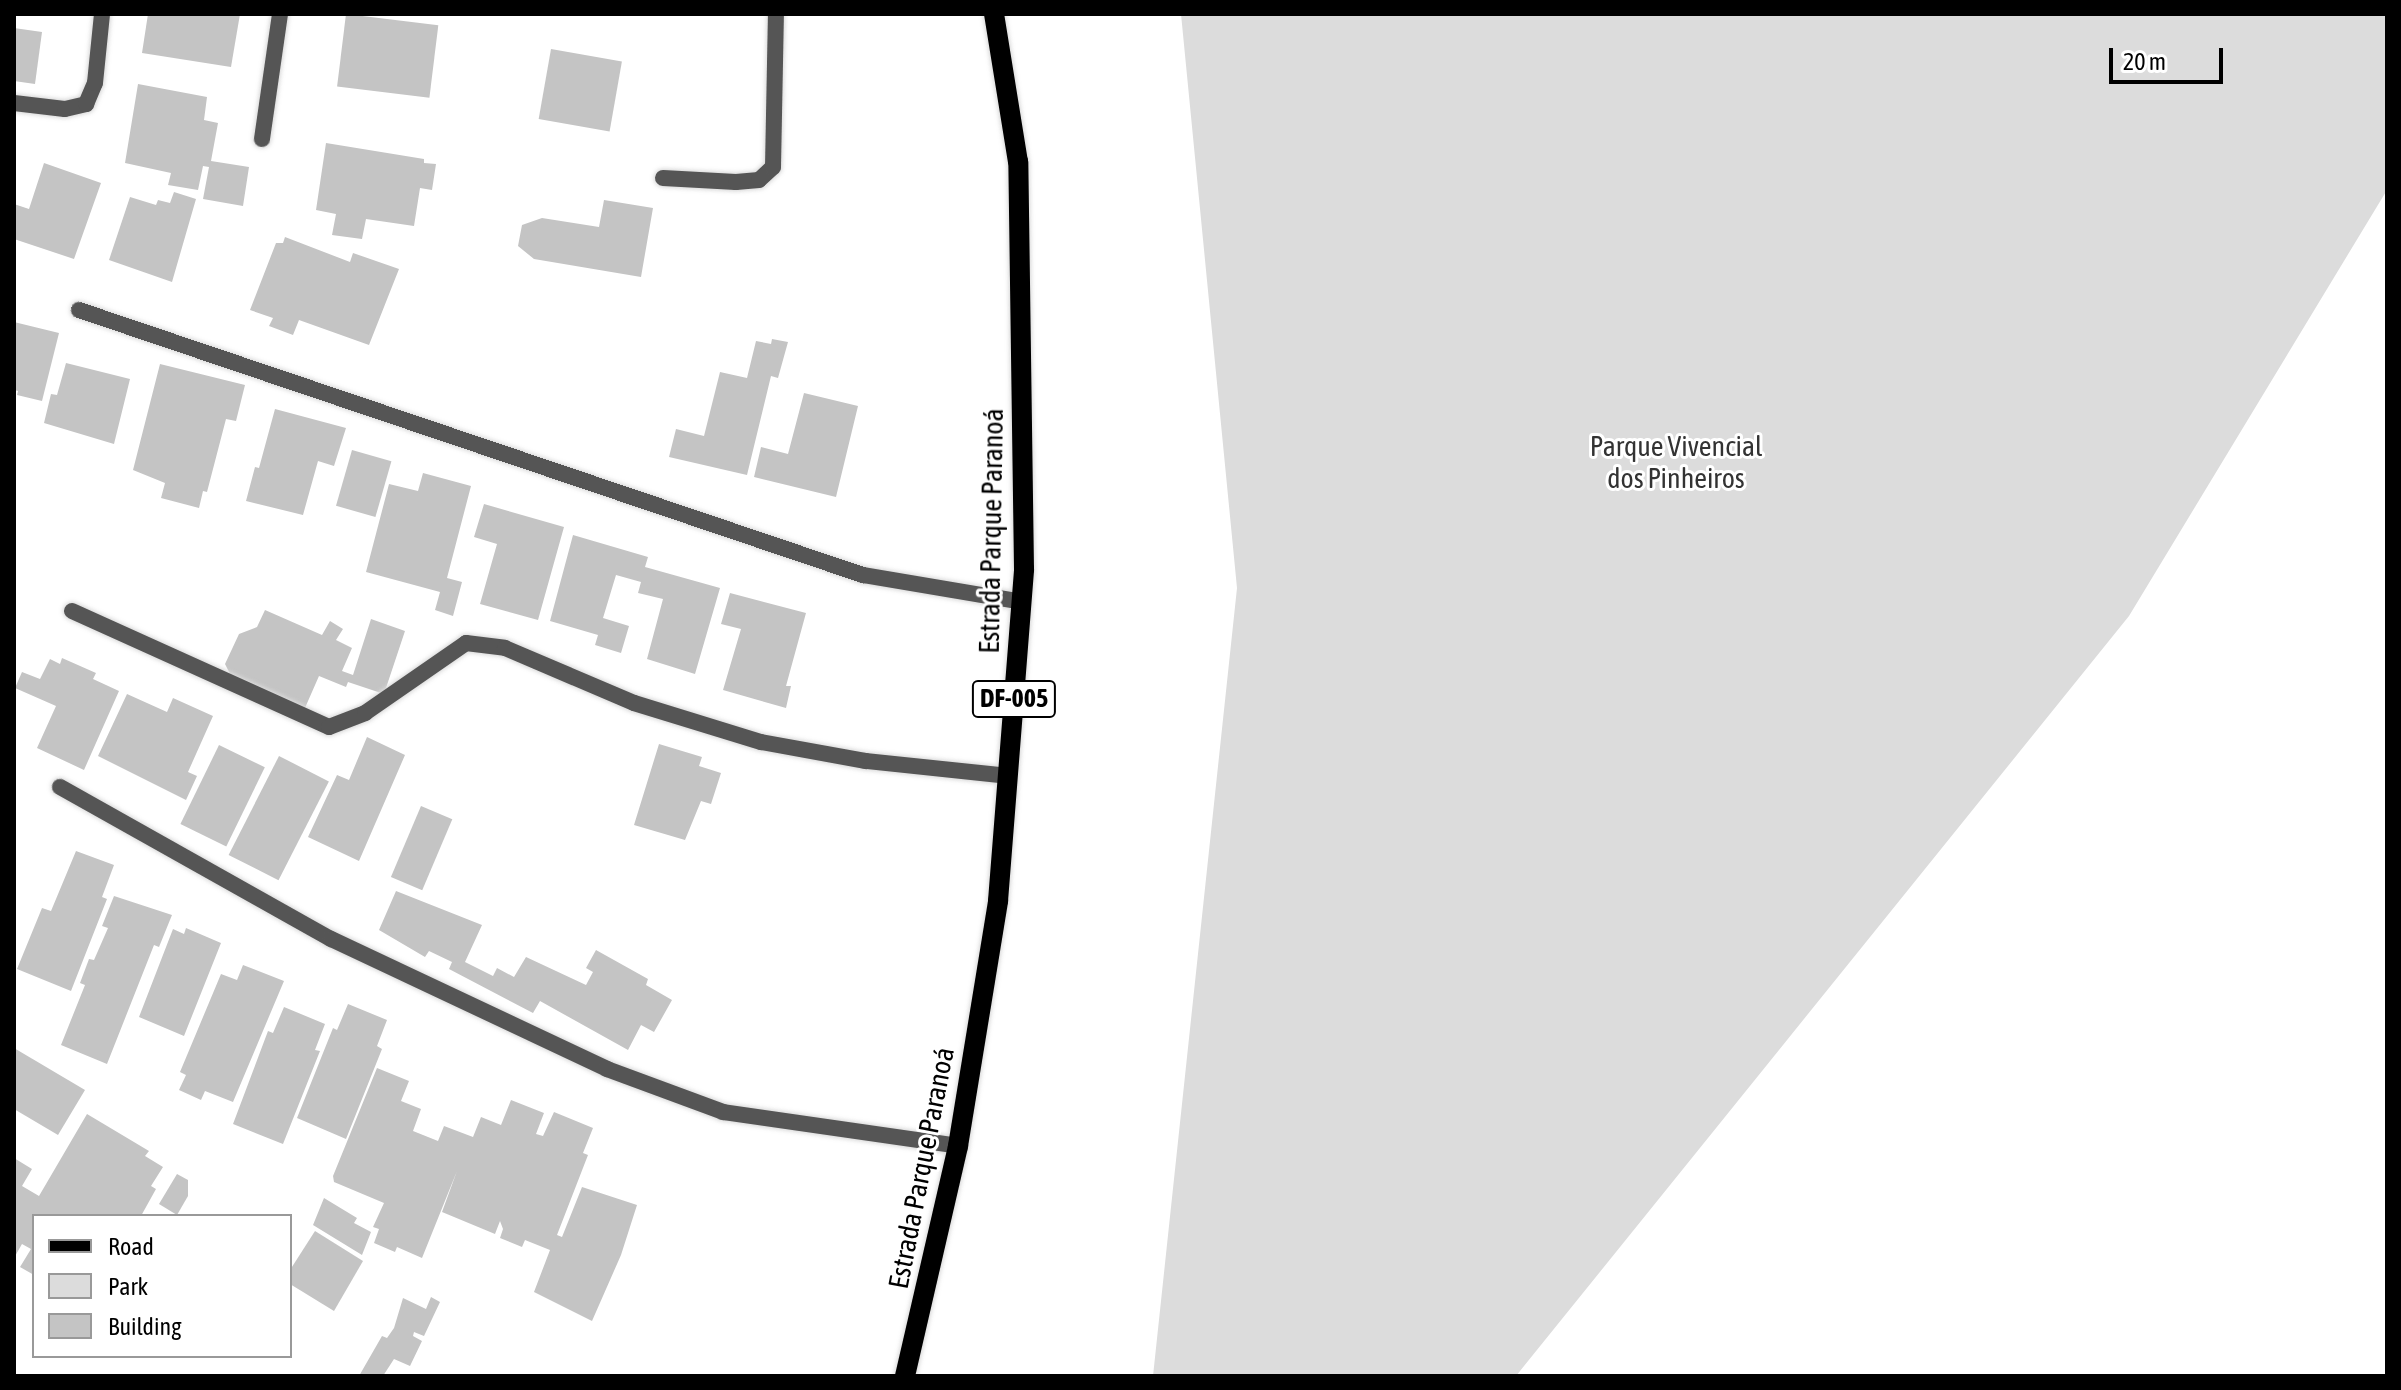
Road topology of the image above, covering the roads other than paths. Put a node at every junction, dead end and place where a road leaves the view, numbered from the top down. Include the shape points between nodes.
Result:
1 (102, 14) edge
2 (280, 14) edge
3 (776, 14) edge
4 (994, 14) edge
5 (14, 103) edge
6 (262, 139) dead end
7 (663, 178) dead end
8 (79, 310) dead end
9 (1022, 602) junction
10 (72, 611) dead end
11 (1008, 776) junction
12 (60, 787) dead end
13 (958, 1146) junction
14 (905, 1376) edge

1 - 5 street via 95,83 86,104 65,109
2 - 6 street
3 - 7 street via 773,167 759,180
4 - 9 main road, Estrada Parque Paranoá / DF-005 via 1018,162
8 - 9 street via 851,571
9 - 11 main road, Estrada Parque Paranoá / DF-005
10 - 11 street via 329,727 365,713 466,643 505,648 634,703 761,742 866,761
11 - 13 main road, Estrada Parque Paranoá / DF-005 via 998,901
12 - 13 street via 331,939 607,1069 723,1112
13 - 14 main road, Estrada Parque Paranoá / DF-005

